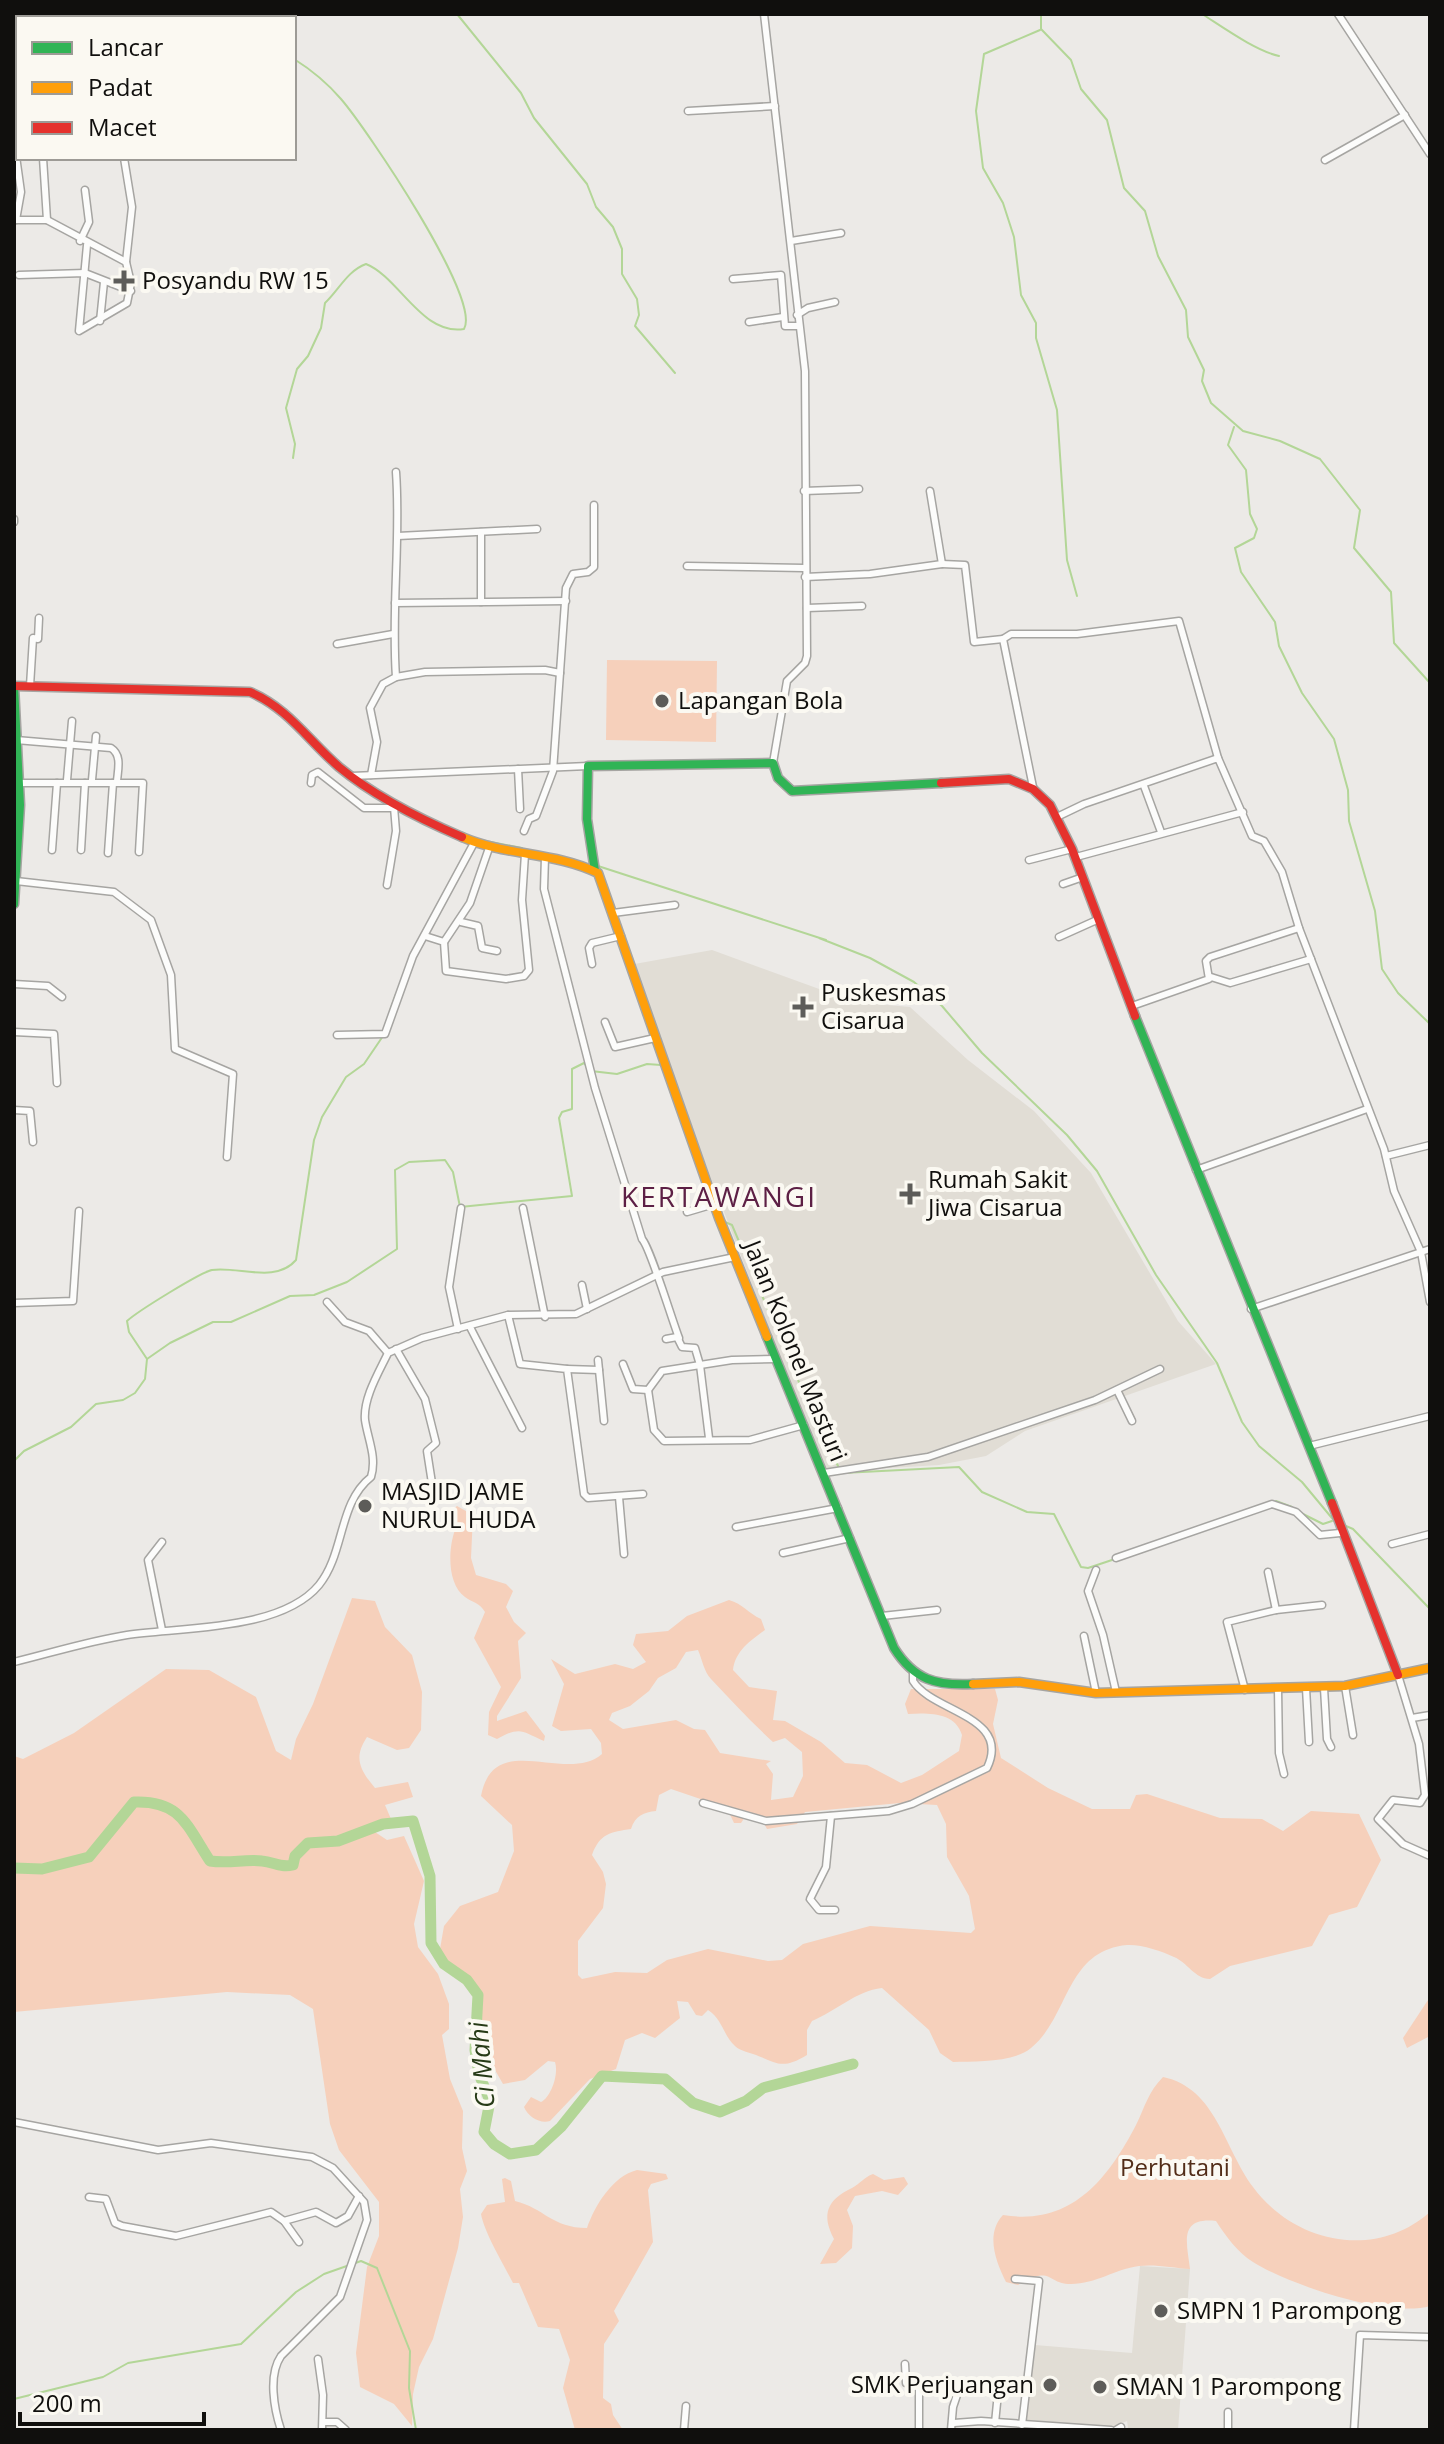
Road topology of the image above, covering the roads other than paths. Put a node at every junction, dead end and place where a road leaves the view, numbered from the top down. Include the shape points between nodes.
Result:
1 (764, 14) edge
2 (1338, 14) edge
3 (775, 106) junction
4 (688, 111) dead end
5 (1405, 115) junction
6 (1430, 153) edge
7 (17, 160) edge
8 (43, 160) edge
9 (124, 160) edge
10 (1325, 160) dead end
11 (85, 190) dead end
12 (15, 220) edge
13 (47, 220) junction
14 (841, 233) dead end
15 (791, 241) junction
16 (84, 243) junction
17 (126, 262) junction
18 (791, 263) junction
19 (85, 273) junction
20 (19, 275) dead end
21 (781, 275) junction
22 (733, 279) dead end
23 (104, 282) junction
24 (131, 291) junction
25 (835, 302) dead end
26 (797, 315) junction
27 (783, 317) junction
28 (100, 321) junction
29 (749, 322) dead end
30 (798, 326) junction
31 (396, 472) dead end
32 (859, 489) dead end
33 (804, 491) junction
34 (930, 491) dead end
35 (594, 505) dead end
36 (537, 529) dead end
37 (481, 532) junction
38 (398, 536) junction
39 (942, 564) junction
40 (687, 566) dead end
41 (804, 568) junction
42 (805, 577) junction
43 (566, 601) junction
44 (481, 602) junction
45 (395, 603) junction
46 (862, 606) dead end
47 (807, 608) junction
48 (39, 618) dead end
49 (393, 634) junction
50 (1003, 639) junction
51 (337, 644) dead end
52 (560, 673) junction
53 (396, 677) junction
54 (14, 686) edge
55 (30, 686) junction
56 (72, 721) dead end
57 (96, 736) dead end
58 (16, 740) edge
59 (70, 744) junction
60 (96, 747) junction
61 (1218, 758) junction
62 (773, 763) junction
63 (588, 766) junction
64 (553, 768) junction
65 (518, 769) junction
66 (371, 775) junction
67 (351, 776) junction
68 (67, 780) dead end
69 (89, 782) junction
70 (115, 782) junction
71 (18, 783) junction
72 (57, 783) junction
73 (311, 783) dead end
74 (1144, 786) junction
75 (1033, 787) junction
76 (394, 804) junction
77 (520, 809) dead end
78 (1243, 812) junction
79 (1059, 816) junction
80 (524, 831) dead end
81 (1161, 832) junction
82 (474, 843) junction
83 (489, 848) junction
84 (52, 850) dead end
85 (81, 850) dead end
86 (139, 852) dead end
87 (108, 853) dead end
88 (1074, 853) junction
89 (525, 854) junction
90 (545, 857) junction
91 (1029, 860) dead end
92 (595, 867) junction
93 (1083, 877) junction
94 (16, 881) edge
95 (1063, 884) dead end
96 (387, 885) dead end
97 (14, 904) edge
98 (675, 905) dead end
99 (613, 913) junction
100 (1099, 919) junction
101 (461, 922) junction
102 (1299, 928) junction
103 (425, 936) junction
104 (621, 936) junction
105 (1059, 937) dead end
106 (444, 942) junction
107 (497, 951) dead end
108 (1311, 959) junction
109 (592, 964) dead end
110 (1211, 977) junction
111 (14, 984) edge
112 (62, 997) dead end
113 (1132, 1006) junction
114 (605, 1022) dead end
115 (14, 1032) edge
116 (337, 1035) dead end
117 (655, 1038) junction
118 (57, 1083) dead end
119 (1367, 1109) junction
120 (14, 1110) edge
121 (33, 1142) dead end
122 (1430, 1145) edge
123 (1386, 1156) junction
124 (227, 1157) dead end
125 (1196, 1170) junction
126 (714, 1204) junction
127 (461, 1208) dead end
128 (523, 1208) dead end
129 (79, 1211) dead end
130 (687, 1212) dead end
131 (1430, 1249) edge
132 (1421, 1252) junction
133 (735, 1257) junction
134 (655, 1276) junction
135 (582, 1285) dead end
136 (327, 1302) dead end
137 (1430, 1302) edge
138 (14, 1303) edge
139 (587, 1309) junction
140 (1251, 1309) junction
141 (508, 1315) junction
142 (545, 1317) junction
143 (470, 1327) junction
144 (458, 1329) junction
145 (679, 1338) junction
146 (666, 1339) dead end
147 (396, 1349) junction
148 (388, 1353) junction
149 (776, 1359) junction
150 (598, 1360) dead end
151 (623, 1364) dead end
152 (700, 1365) junction
153 (567, 1369) junction
154 (1160, 1369) dead end
155 (599, 1370) junction
156 (648, 1390) junction
157 (1117, 1390) junction
158 (1430, 1416) edge
159 (604, 1421) dead end
160 (1132, 1421) dead end
161 (804, 1425) junction
162 (522, 1428) dead end
163 (709, 1438) junction
164 (1309, 1446) junction
165 (824, 1473) junction
166 (643, 1494) dead end
167 (434, 1496) dead end
168 (619, 1497) junction
169 (838, 1508) junction
170 (1337, 1525) junction
171 (736, 1527) dead end
172 (1430, 1534) edge
173 (850, 1538) junction
174 (162, 1542) dead end
175 (1392, 1544) dead end
176 (783, 1553) dead end
177 (624, 1554) dead end
178 (1116, 1558) dead end
179 (1096, 1570) dead end
180 (1268, 1572) dead end
181 (1322, 1605) dead end
182 (937, 1610) dead end
183 (1276, 1610) junction
184 (882, 1616) junction
185 (162, 1630) junction
186 (1084, 1636) dead end
187 (14, 1662) edge
188 (1430, 1668) edge
189 (913, 1674) junction
190 (1398, 1675) junction
191 (1345, 1686) junction
192 (1306, 1688) junction
193 (1324, 1688) junction
194 (1278, 1689) junction
195 (1245, 1690) junction
196 (1116, 1692) junction
197 (1096, 1693) junction
198 (1430, 1715) edge
199 (1412, 1718) junction
200 (1353, 1735) dead end
201 (1309, 1742) dead end
202 (1331, 1747) dead end
203 (1284, 1774) dead end
204 (703, 1803) dead end
205 (831, 1816) junction
206 (1430, 1856) edge
207 (835, 1910) dead end
208 (14, 2122) edge
209 (359, 2196) junction
210 (89, 2197) dead end
211 (284, 2221) junction
212 (299, 2242) dead end
213 (1015, 2279) dead end
214 (1430, 2337) edge
215 (318, 2359) dead end
216 (905, 2364) dead end
217 (961, 2383) dead end
218 (999, 2383) dead end
219 (686, 2406) dead end
220 (1228, 2412) dead end
221 (995, 2423) junction
222 (1022, 2425) junction
223 (322, 2426) edge
224 (952, 2426) edge
225 (1116, 2429) edge
226 (281, 2430) edge
227 (346, 2430) edge
228 (684, 2430) edge
229 (919, 2430) edge
230 (1228, 2430) edge
231 (1354, 2430) edge

1 - 3 street
2 - 5 street
3 - 4 street
3 - 15 street
5 - 6 street
5 - 10 street
7 - 12 street via 21,192
8 - 13 street
9 - 17 street via 132,207
11 - 16 street via 89,222
12 - 13 street
13 - 16 street
14 - 15 street
15 - 18 street
16 - 17 street
16 - 19 street
17 - 24 street
18 - 21 street via 784,265
18 - 26 street
19 - 20 street
19 - 23 street
19 - 28 street via 78,330
21 - 22 street
21 - 27 street
23 - 24 street
23 - 28 street
24 - 28 street via 124,307
25 - 26 street
26 - 30 street
27 - 29 street
27 - 30 street via 786,328
30 - 33 street via 805,371
31 - 38 street
32 - 33 street
33 - 41 street
34 - 39 street
35 - 43 street via 594,567 573,574
36 - 37 street
37 - 38 street
37 - 44 street
38 - 45 street
39 - 42 street
39 - 50 street via 965,565 973,641
40 - 41 street
41 - 42 street
42 - 47 street
43 - 44 street
43 - 52 street
44 - 45 street
45 - 49 street
46 - 47 street
47 - 62 street via 807,659 787,681
48 - 55 street
49 - 51 street
49 - 53 street
50 - 61 street via 1020,633 1077,634 1179,621
50 - 75 street
52 - 53 street via 425,672
52 - 64 street
53 - 66 street via 383,684 370,708 377,742
54 - 55 main road
54 - 58 main road
55 - 67 main road via 250,692 282,710
56 - 59 street
57 - 60 street
58 - 59 street
58 - 71 main road
59 - 60 street
59 - 68 street
60 - 69 street
60 - 70 street via 117,753
61 - 74 street
61 - 78 street
62 - 63 main road
62 - 75 main road via 784,786 802,792 960,780 1009,779
63 - 64 street
63 - 92 main road, Jalan Kolonel Masturi via 587,819
64 - 65 street
64 - 80 street via 536,816
65 - 66 street
65 - 77 street
66 - 67 street
67 - 76 main road
69 - 70 street
69 - 72 street
69 - 85 street
70 - 86 street via 143,783
70 - 87 street
71 - 72 street
71 - 94 main road
72 - 84 street
73 - 76 street via 318,772 364,808
74 - 79 street
74 - 81 street
75 - 79 main road
76 - 82 main road
76 - 96 street via 396,831
78 - 81 street
78 - 102 street via 1252,836 1264,841 1282,872
79 - 88 main road
81 - 88 street
82 - 83 main road
82 - 103 street
83 - 89 main road
83 - 101 street
88 - 91 street
88 - 93 main road
89 - 90 main road
89 - 106 street via 522,900 528,971 506,979 446,971
90 - 92 main road
90 - 134 street via 544,889 595,1088
92 - 99 main road, Jalan Kolonel Masturi
93 - 95 street
93 - 100 main road
94 - 97 main road
94 - 124 street via 114,892 151,920 171,975 175,1049 233,1074
98 - 99 street
99 - 104 main road, Jalan Kolonel Masturi
100 - 105 street
100 - 113 main road
101 - 106 street
101 - 107 street via 478,926 482,948
102 - 108 street
102 - 110 street via 1210,957 1206,961
103 - 106 street
103 - 116 street via 410,962 385,1035
104 - 109 street via 592,943
104 - 117 main road, Jalan Kolonel Masturi
108 - 110 street via 1230,983
108 - 119 street
110 - 113 street
111 - 112 street via 48,986
113 - 125 main road
114 - 117 street via 615,1047
115 - 118 street via 54,1034
117 - 126 main road, Jalan Kolonel Masturi
119 - 123 street
119 - 125 street
120 - 121 street via 30,1111
122 - 123 street
123 - 132 street via 1394,1191
125 - 140 main road
126 - 130 street
126 - 133 main road, Jalan Kolonel Masturi
127 - 144 street via 449,1287
128 - 142 street
129 - 138 street via 73,1301
131 - 132 street
132 - 137 street
132 - 140 street
133 - 134 street
133 - 149 main road, Jalan Kolonel Masturi
134 - 139 street
134 - 145 street
135 - 139 street
136 - 148 street via 345,1322 369,1331
139 - 142 street
140 - 164 main road
141 - 142 street
141 - 143 street
141 - 153 street via 520,1364
143 - 144 street
143 - 162 street
144 - 147 street
145 - 146 street
145 - 152 street via 682,1347 695,1348
147 - 148 street
147 - 167 street via 427,1406 436,1443 427,1451
148 - 185 street via 365,1418 372,1472 357,1487 336,1554 319,1585 288,1610
149 - 152 street
149 - 161 main road, Jalan Kolonel Masturi
150 - 155 street
151 - 156 street via 633,1389
152 - 156 street via 662,1371
152 - 163 street
153 - 155 street
153 - 168 street via 584,1494
154 - 157 street
155 - 159 street
156 - 163 street via 657,1436 664,1441
157 - 160 street
157 - 165 street via 928,1457
158 - 164 street
161 - 163 street via 750,1440
161 - 165 main road, Jalan Kolonel Masturi
164 - 170 main road
165 - 169 main road, Jalan Kolonel Masturi
166 - 168 street
168 - 177 street
169 - 171 street
169 - 173 main road, Jalan Kolonel Masturi
170 - 178 street via 1320,1535 1296,1512 1272,1504
170 - 190 main road
172 - 175 street
173 - 176 street
173 - 184 main road, Jalan Kolonel Masturi
174 - 185 street via 148,1560
179 - 196 street via 1088,1591
180 - 183 street
181 - 183 street
182 - 184 street
183 - 195 street via 1227,1622
184 - 189 main road, Jalan Kolonel Masturi via 900,1659
185 - 187 street
186 - 197 street
188 - 190 main road
189 - 197 main road via 945,1686 1019,1682
189 - 205 street via 921,1691 983,1728 991,1746 987,1768 902,1808
190 - 191 main road
190 - 199 street
191 - 193 main road
191 - 200 street
192 - 193 main road
192 - 194 main road
192 - 201 street
193 - 202 street
194 - 195 main road
194 - 203 street
195 - 196 main road
196 - 197 main road
198 - 199 street
199 - 206 street via 1425,1799 1393,1800 1378,1819 1403,1844
204 - 205 street via 766,1821
205 - 207 street via 826,1867 810,1899 819,1910
208 - 209 street via 158,2150 211,2143 312,2157 333,2168
209 - 211 street via 348,2216 336,2223 316,2212
209 - 226 street via 367,2220 343,2291 275,2367
210 - 211 street via 106,2199 115,2223 159,2235 185,2235 271,2212
211 - 212 street
213 - 222 street via 1039,2281
214 - 231 street via 1360,2335
215 - 223 street
216 - 229 street via 906,2383 919,2385
217 - 224 street
218 - 221 street
219 - 228 street
220 - 230 street
221 - 222 street
221 - 224 street
222 - 225 street
223 - 227 street via 337,2422

